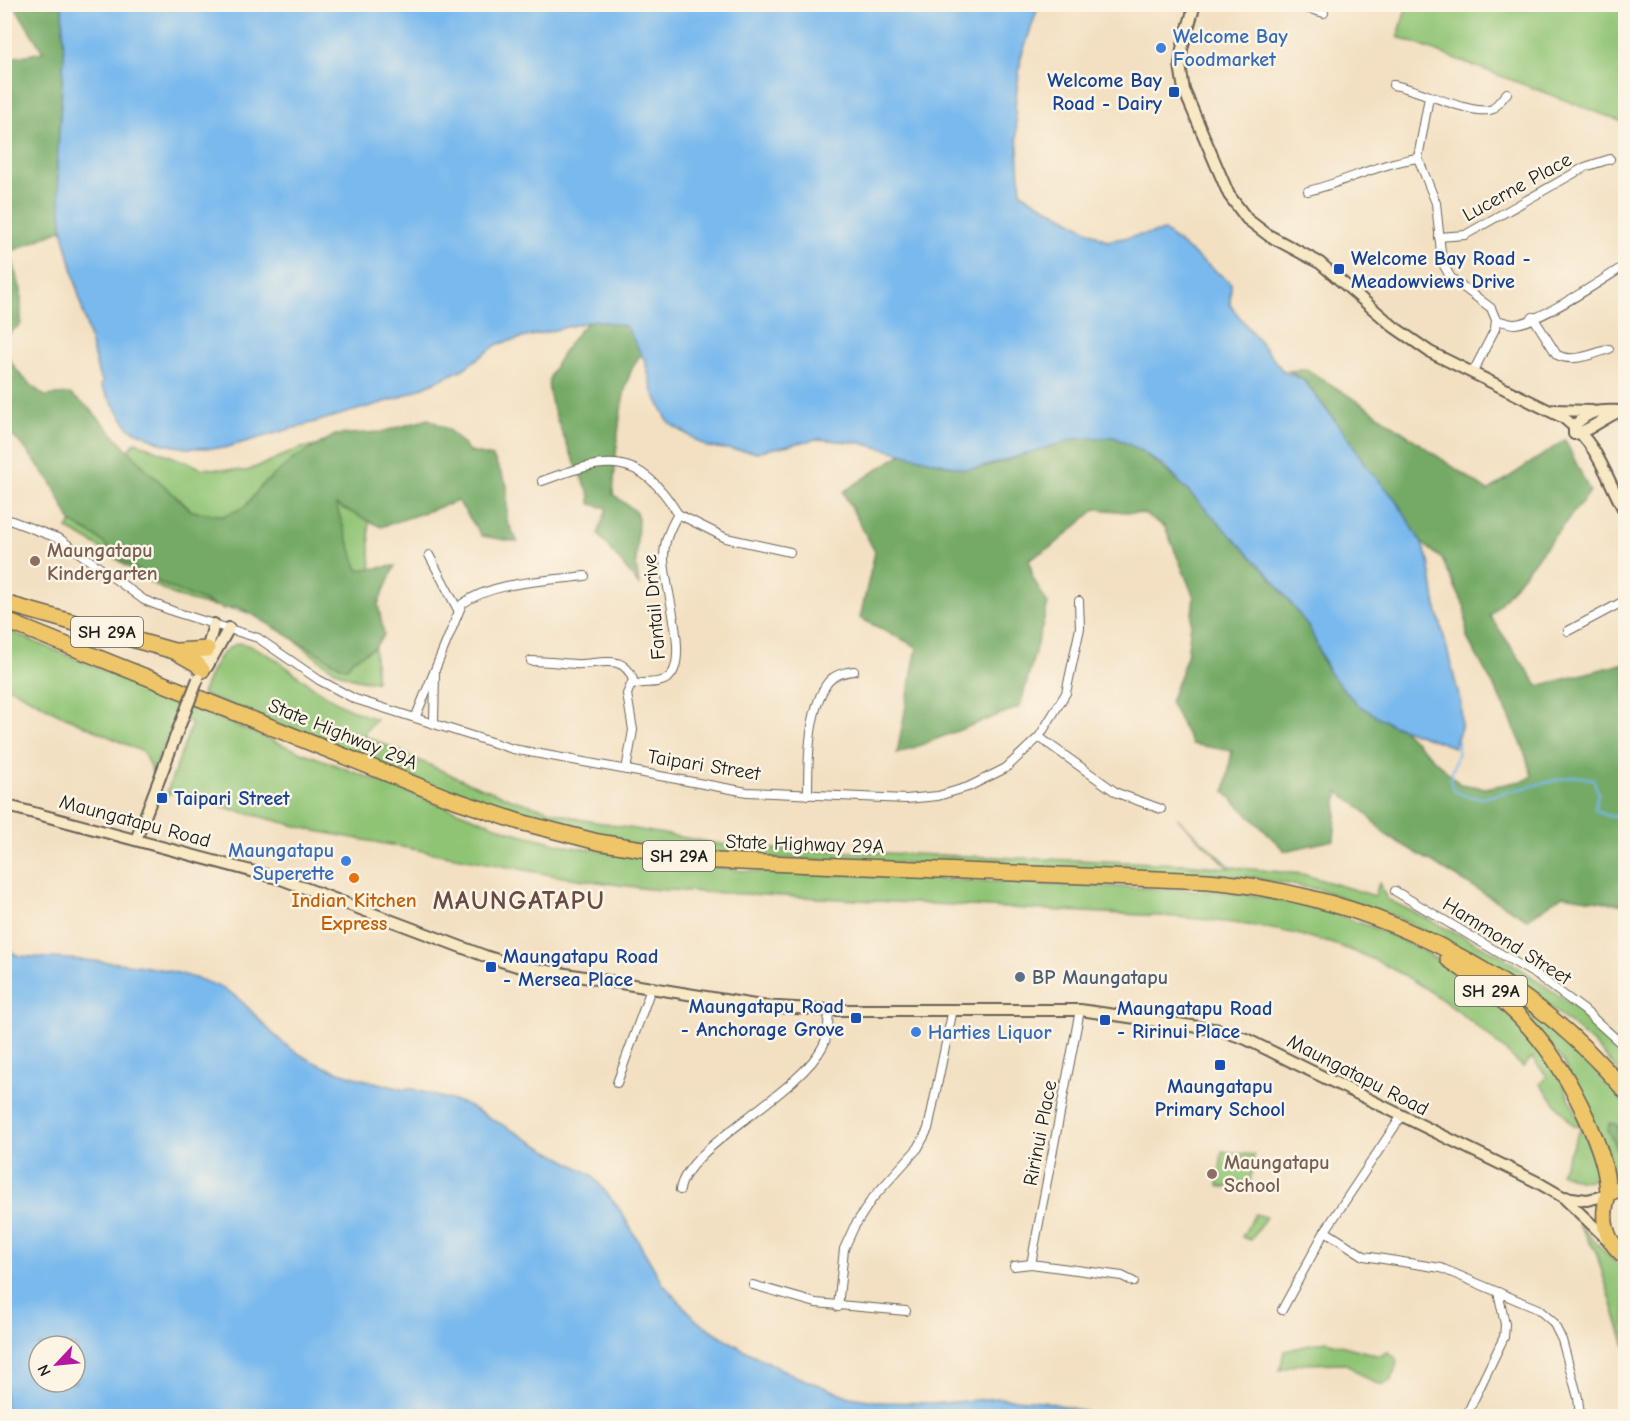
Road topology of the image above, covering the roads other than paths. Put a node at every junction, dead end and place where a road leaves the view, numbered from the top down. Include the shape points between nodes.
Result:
1 (1195, 4) edge
2 (1291, 4) edge
3 (1324, 13) dead end
4 (1393, 85) dead end
5 (1507, 93) dead end
6 (1429, 97) junction
7 (1418, 158) junction
8 (1610, 159) dead end
9 (1308, 191) dead end
10 (1439, 237) junction
11 (1624, 266) edge
12 (1533, 317) junction
13 (1496, 320) junction
14 (1608, 349) dead end
15 (1473, 372) junction
16 (1536, 406) junction
17 (1550, 410) junction
18 (1594, 411) junction
19 (1623, 411) edge
20 (1577, 431) junction
21 (542, 482) dead end
22 (678, 514) junction
23 (1626, 514) edge
24 (4, 518) edge
25 (790, 552) dead end
26 (429, 555) dead end
27 (585, 576) dead end
28 (1626, 600) edge
29 (1079, 601) dead end
30 (4, 603) edge
31 (458, 610) junction
32 (4, 620) edge
33 (214, 624) junction
34 (229, 628) junction
35 (1568, 631) dead end
36 (207, 649) junction
37 (174, 651) junction
38 (531, 661) dead end
39 (435, 670) junction
40 (854, 671) dead end
41 (200, 675) junction
42 (633, 685) junction
43 (416, 716) junction
44 (434, 722) junction
45 (1039, 737) junction
46 (626, 770) junction
47 (808, 795) junction
48 (4, 805) edge
49 (1161, 809) dead end
50 (136, 840) junction
51 (1395, 891) dead end
52 (1389, 924) junction
53 (652, 986) junction
54 (953, 1009) junction
55 (829, 1010) junction
56 (1080, 1010) junction
57 (1626, 1048) edge
58 (617, 1083) dead end
59 (1626, 1092) edge
60 (1401, 1117) junction
61 (1626, 1185) edge
62 (680, 1190) dead end
63 (1608, 1194) junction
64 (1563, 1197) junction
65 (1325, 1231) junction
66 (1613, 1245) junction
67 (1626, 1257) edge
68 (1031, 1263) junction
69 (1014, 1266) dead end
70 (1134, 1282) dead end
71 (753, 1285) dead end
72 (1498, 1292) junction
73 (838, 1306) junction
74 (1282, 1310) dead end
75 (906, 1311) dead end
76 (1466, 1416) edge
77 (1580, 1416) edge

1 - 15 street via 1182,49 1184,90 1215,167 1238,209 1258,229 1329,269 1411,340
2 - 3 street
4 - 6 street via 1412,88
5 - 6 street via 1488,111
6 - 7 street
7 - 9 street via 1396,161
7 - 10 street via 1436,203
8 - 10 street, Lucerne Place via 1585,167 1466,235
10 - 13 street via 1445,269 1491,309
11 - 12 street via 1588,290
12 - 13 street via 1515,324
12 - 14 street via 1557,355 1563,358
13 - 15 street
15 - 16 street
16 - 17 street
16 - 20 street
17 - 18 street
17 - 20 street
18 - 19 street
18 - 20 street
19 - 20 street
20 - 23 street via 1597,452
21 - 22 street via 582,467 623,464 654,480
22 - 25 street via 726,538
22 - 42 street, Fantail Drive via 670,527 663,557 676,644 675,669 660,682
24 - 33 street, Taipari Street via 60,539 144,600
26 - 31 street
27 - 31 street via 532,581 490,591 468,600
28 - 35 street
29 - 45 street, Taipari Street via 1080,628 1066,693
30 - 37 highway, SH 29A
31 - 39 street
32 - 52 highway, State Highway 29A / SH 29A via 446,797 598,842 717,861 1233,884 1323,901
33 - 34 street, Taipari Street
33 - 36 street
34 - 41 street
34 - 43 street, Taipari Street via 270,645 332,689 378,707
36 - 37 highway, SH 29A
36 - 41 street
37 - 41 highway, SH 29A via 191,660
38 - 42 street via 612,661 621,664
39 - 43 street
39 - 44 street
40 - 47 street via 836,676 826,685 811,728
41 - 50 street, bridge
42 - 46 street via 627,694 633,730
43 - 44 street, Taipari Street
44 - 46 street, Taipari Street via 513,749
45 - 47 street, Taipari Street via 1006,768 949,794 906,799
45 - 49 street via 1117,793
46 - 47 street, Taipari Street via 747,792
48 - 50 street, Maungatapu Road
50 - 53 street, Maungatapu Road via 281,879 501,961
51 - 57 street, Hammond Street via 1538,975
52 - 59 highway, State Highway 29A / SH 29A via 1433,941 1523,994 1582,1044
52 - 63 highway, State Highway 29A / SH 29A via 1468,973 1541,1038 1572,1083 1605,1163
53 - 55 street, Maungatapu Road via 761,1006
53 - 58 street
54 - 55 street, Maungatapu Road
54 - 56 street, Maungatapu Road
54 - 73 street via 928,1129 918,1148 872,1200 854,1227 844,1249
55 - 62 street via 828,1035 817,1055 778,1096 692,1164
56 - 60 street, Maungatapu Road via 1232,1032
56 - 68 street, Ririnui Place
60 - 64 street, Maungatapu Road via 1522,1173
60 - 65 street
61 - 63 highway
63 - 64 street, Maungatapu Road via 1587,1200
63 - 66 highway, SH 29A via 1604,1221
64 - 66 street, Maungatapu Road
65 - 72 street via 1364,1256 1429,1264
65 - 74 street
66 - 67 highway
68 - 69 street
68 - 70 street via 1122,1276
71 - 73 street via 797,1299
72 - 76 street via 1504,1337
72 - 77 street via 1538,1309 1558,1330
73 - 75 street

